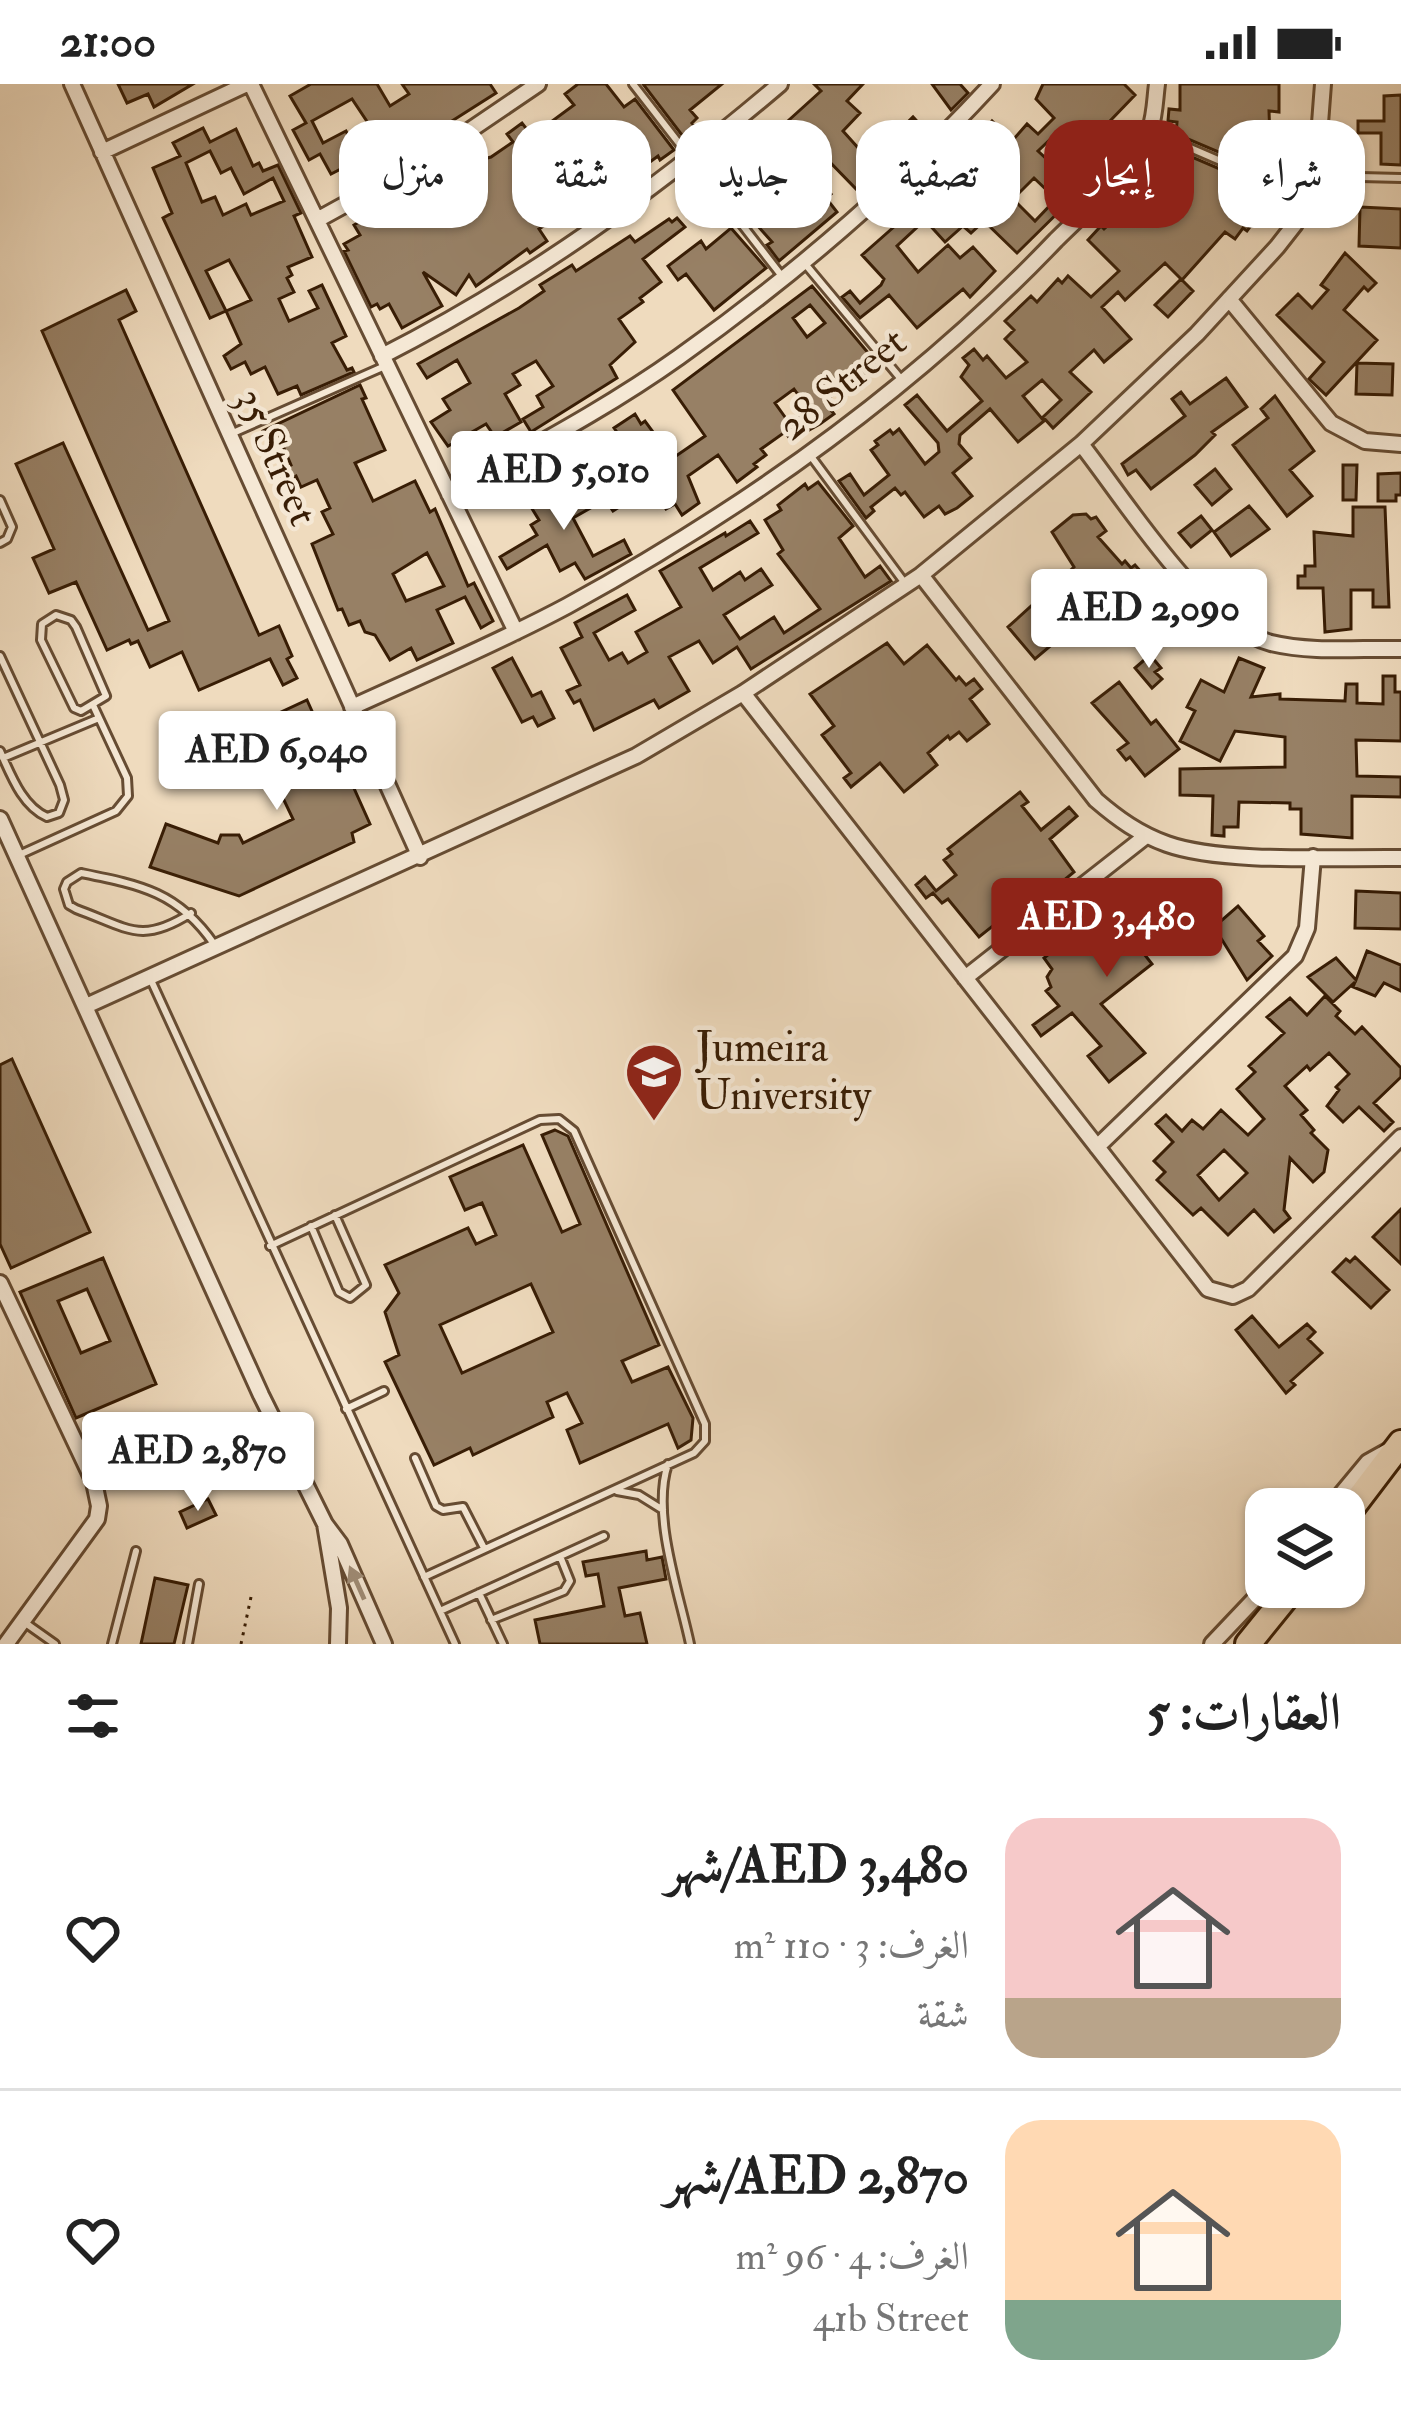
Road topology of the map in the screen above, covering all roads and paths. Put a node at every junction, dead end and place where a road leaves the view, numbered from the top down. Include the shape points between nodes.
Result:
1 (72, 84) edge
2 (249, 84) edge
3 (538, 84) edge
4 (633, 84) edge
5 (779, 84) edge
6 (992, 84) edge
7 (1157, 84) edge
8 (1323, 84) edge
9 (737, 120) edge
10 (1152, 120) edge
11 (1320, 120) edge
12 (675, 138) edge
13 (102, 152) junction
14 (675, 171) edge
15 (1365, 177) edge
16 (1401, 178) edge
17 (317, 220) junction
18 (744, 228) edge
19 (1068, 228) edge
20 (1291, 228) edge
21 (803, 262) junction
22 (783, 278) junction
23 (1229, 299) junction
24 (385, 361) junction
25 (903, 380) junction
26 (230, 435) junction
27 (1082, 444) junction
28 (1401, 444) edge
29 (810, 454) junction
30 (449, 494) junction
31 (0, 500) edge
32 (0, 543) edge
33 (921, 575) junction
34 (906, 586) junction
35 (516, 632) junction
36 (1401, 650) edge
37 (0, 656) edge
38 (743, 692) junction
39 (93, 705) junction
40 (352, 707) junction
41 (100, 718) junction
42 (39, 743) junction
43 (2, 754) edge
44 (0, 819) edge
45 (1146, 836) junction
46 (16, 856) junction
47 (420, 856) junction
48 (1313, 856) junction
49 (1401, 858) edge
50 (191, 914) junction
51 (217, 948) junction
52 (151, 978) junction
53 (965, 978) junction
54 (86, 1006) junction
55 (1401, 1138) edge
56 (1097, 1148) junction
57 (335, 1215) junction
58 (311, 1226) junction
59 (271, 1246) junction
60 (0, 1283) edge
61 (15, 1317) junction
62 (0, 1325) edge
63 (384, 1391) dead end
64 (346, 1409) junction
65 (1400, 1445) edge
66 (415, 1458) dead end
67 (668, 1464) junction
68 (1346, 1488) edge
69 (612, 1491) junction
70 (1365, 1491) edge
71 (662, 1510) junction
72 (325, 1524) junction
73 (604, 1536) dead end
74 (484, 1548) junction
75 (136, 1552) dead end
76 (560, 1556) junction
77 (424, 1577) junction
78 (199, 1584) dead end
79 (479, 1593) junction
80 (250, 1598) dead end
81 (1246, 1608) edge
82 (1277, 1608) edge
83 (440, 1611) junction
84 (491, 1620) junction
85 (24, 1622) junction
86 (6, 1644) edge
87 (55, 1644) edge
88 (112, 1644) edge
89 (188, 1644) edge
90 (241, 1644) edge
91 (338, 1644) edge
92 (384, 1644) edge
93 (455, 1644) edge
94 (503, 1644) edge
95 (690, 1644) edge
96 (1212, 1644) edge
97 (1249, 1644) edge

1 - 13 street, 35 Street
2 - 13 street
2 - 17 street
3 - 17 street via 409,171
4 - 12 lane
5 - 9 street
6 - 21 street
7 - 10 street, 28 Street
8 - 11 street
13 - 26 street, 35 Street
14 - 24 street via 553,259
15 - 16 lane
17 - 24 street
18 - 22 lane
19 - 25 street, 28 Street
20 - 23 street
21 - 22 street
21 - 25 lane
22 - 30 street via 635,386
23 - 27 street
23 - 28 street via 1331,423 1365,441
24 - 26 lane
24 - 30 street
25 - 29 street, 28 Street
26 - 40 street, 35 Street
27 - 33 street
27 - 36 street via 1197,593 1235,628 1284,646
29 - 34 lane
29 - 35 street, 28 Street via 667,548
30 - 35 street
31 - 32 lane via 12,527
33 - 34 street
33 - 45 street via 1096,800
34 - 38 street
35 - 40 street, 28 Street
37 - 42 lane
38 - 47 street via 617,766
38 - 53 street
39 - 39 lane via 106,696 76,627 64,616 48,618 41,640 74,708
39 - 41 lane
40 - 47 street, 35 Street
41 - 42 lane
41 - 46 lane via 128,778 124,805
42 - 43 lane
42 - 43 lane via 64,800 54,816 28,803
44 - 46 street
45 - 48 street via 1198,851
45 - 53 street
46 - 54 street
47 - 51 street
48 - 49 street
48 - 56 street via 1310,913 1294,956
50 - 50 lane via 158,892 89,875 73,876 64,889 69,905 140,933
50 - 51 lane
51 - 52 street
52 - 54 street
52 - 59 lane
53 - 56 street
54 - 72 street
55 - 56 street via 1241,1294 1224,1296 1208,1289
57 - 58 lane
57 - 58 lane via 365,1286 350,1298 339,1292
57 - 67 lane via 540,1120 568,1124 705,1424 701,1448
58 - 59 lane
59 - 64 lane
60 - 61 street
61 - 62 street
61 - 85 street via 100,1507
63 - 64 lane
64 - 77 lane
65 - 68 street via 1368,1462
65 - 70 highway
66 - 74 lane via 438,1508 464,1507
67 - 69 lane
67 - 71 lane
69 - 71 lane
69 - 74 lane
71 - 95 lane
72 - 91 street
92 -> 72 street
73 - 76 lane
74 - 77 lane
75 - 88 lane
76 - 79 lane
76 - 84 lane via 570,1581 564,1591
77 - 83 lane
78 - 89 lane
79 - 83 lane
79 - 84 lane
80 - 90 path
81 - 96 street
82 - 97 highway
83 - 93 lane
84 - 94 lane
85 - 86 street
85 - 87 lane

